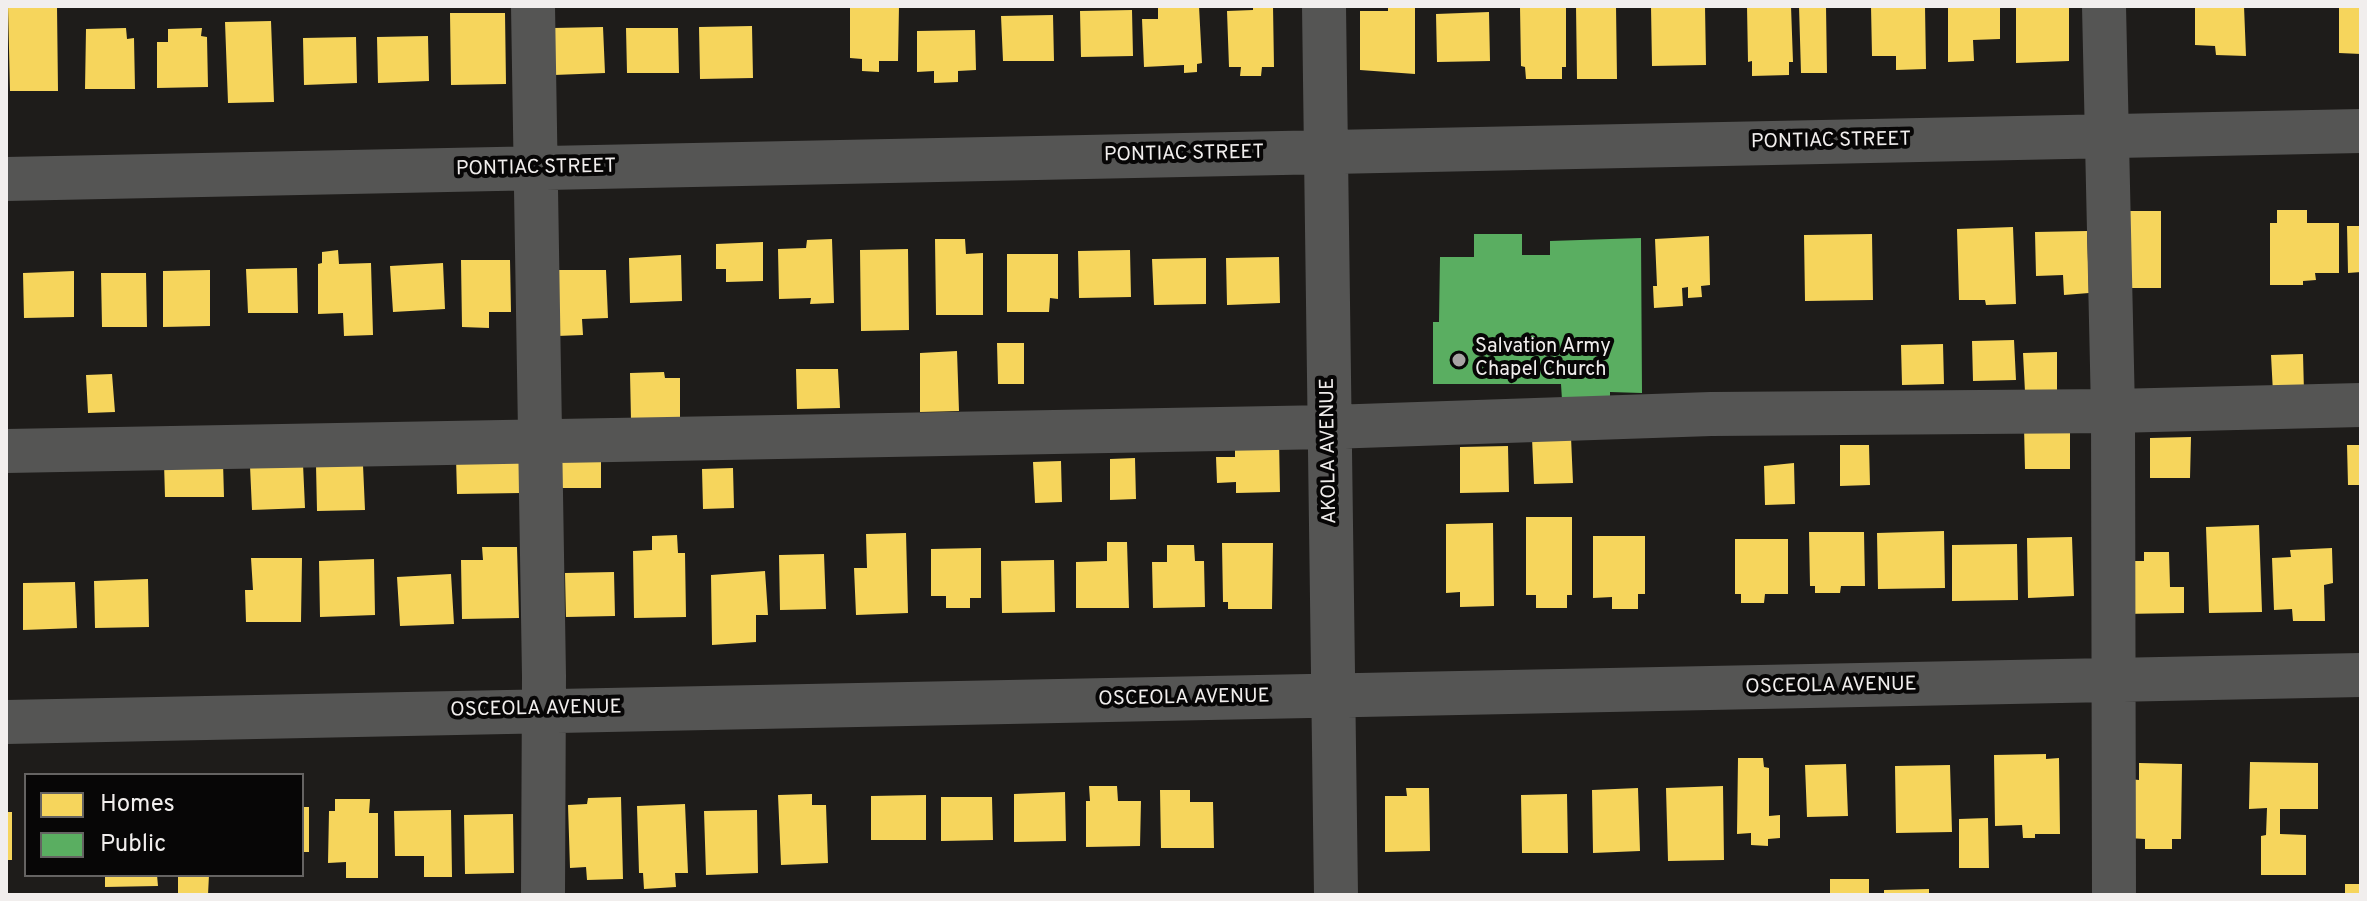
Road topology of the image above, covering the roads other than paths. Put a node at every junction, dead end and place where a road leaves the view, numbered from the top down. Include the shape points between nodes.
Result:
1 (533, 6) edge
2 (1324, 6) edge
3 (2104, 6) edge
4 (2361, 131) edge
5 (2106, 137) junction
6 (1325, 153) junction
7 (535, 168) junction
8 (6, 179) edge
9 (2361, 405) edge
10 (2113, 411) junction
11 (1330, 427) junction
12 (541, 440) junction
13 (6, 451) edge
14 (2361, 675) edge
15 (2115, 681) junction
16 (1334, 697) junction
17 (544, 710) junction
18 (6, 722) edge
19 (543, 895) edge
20 (1336, 895) edge
21 (2114, 895) edge

1 - 7 street
2 - 6 street, AKOLA AVENUE
3 - 5 street
4 - 5 street, PONTIAC STREET
5 - 6 street, PONTIAC STREET
5 - 10 street
6 - 7 street, PONTIAC STREET
6 - 11 street, AKOLA AVENUE
7 - 8 street, PONTIAC STREET
7 - 12 street
9 - 10 street
10 - 11 street via 1711,414
10 - 15 street
11 - 12 street
11 - 16 street, AKOLA AVENUE
12 - 13 street
12 - 17 street
14 - 15 street, OSCEOLA AVENUE
15 - 16 street, OSCEOLA AVENUE
15 - 21 street
16 - 17 street, OSCEOLA AVENUE
16 - 20 street, AKOLA AVENUE
17 - 18 street, OSCEOLA AVENUE
17 - 19 street

